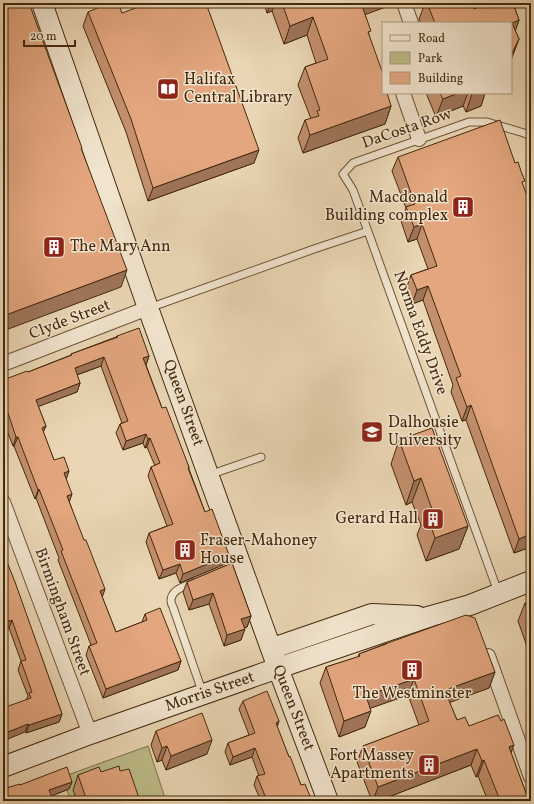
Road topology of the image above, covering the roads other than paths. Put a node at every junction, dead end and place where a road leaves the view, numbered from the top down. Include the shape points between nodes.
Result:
1 (42, 3) edge
2 (404, 3) edge
3 (411, 22) edge
4 (402, 94) edge
5 (531, 136) edge
6 (420, 139) junction
7 (343, 174) joint
8 (368, 231) junction
9 (148, 308) junction
10 (3, 364) edge
11 (261, 457) dead end
12 (209, 476) junction
13 (3, 502) edge
14 (200, 580) edge
15 (531, 581) edge
16 (499, 594) junction
17 (431, 616) junction
18 (483, 642) edge
19 (271, 648) junction
20 (278, 668) junction
21 (203, 694) junction
22 (90, 734) junction
23 (3, 767) edge
24 (531, 777) edge
25 (328, 801) edge

1 - 9 street, Queen Street
2 - 3 street
4 - 6 street
5 - 6 lane, DaCosta Row via 487,122 469,122
6 - 7 lane, DaCosta Row via 353,163
7 - 8 lane, Norma Eddy Drive via 353,190
8 - 9 lane
8 - 16 lane, Norma Eddy Drive
9 - 10 street, Clyde Street
9 - 12 street, Queen Street
11 - 12 lane
12 - 19 street, Queen Street via 237,565
13 - 22 street, Birmingham Street
14 - 21 lane via 178,589 171,600
15 - 16 street, Morris Street
16 - 17 street, Morris Street via 473,612
17 - 19 street via 372,614
17 - 20 street, Morris Street
18 - 24 street
19 - 20 street, Queen Street
20 - 21 street, Morris Street
20 - 25 street, Queen Street
21 - 22 street, Morris Street
22 - 23 street, Morris Street

